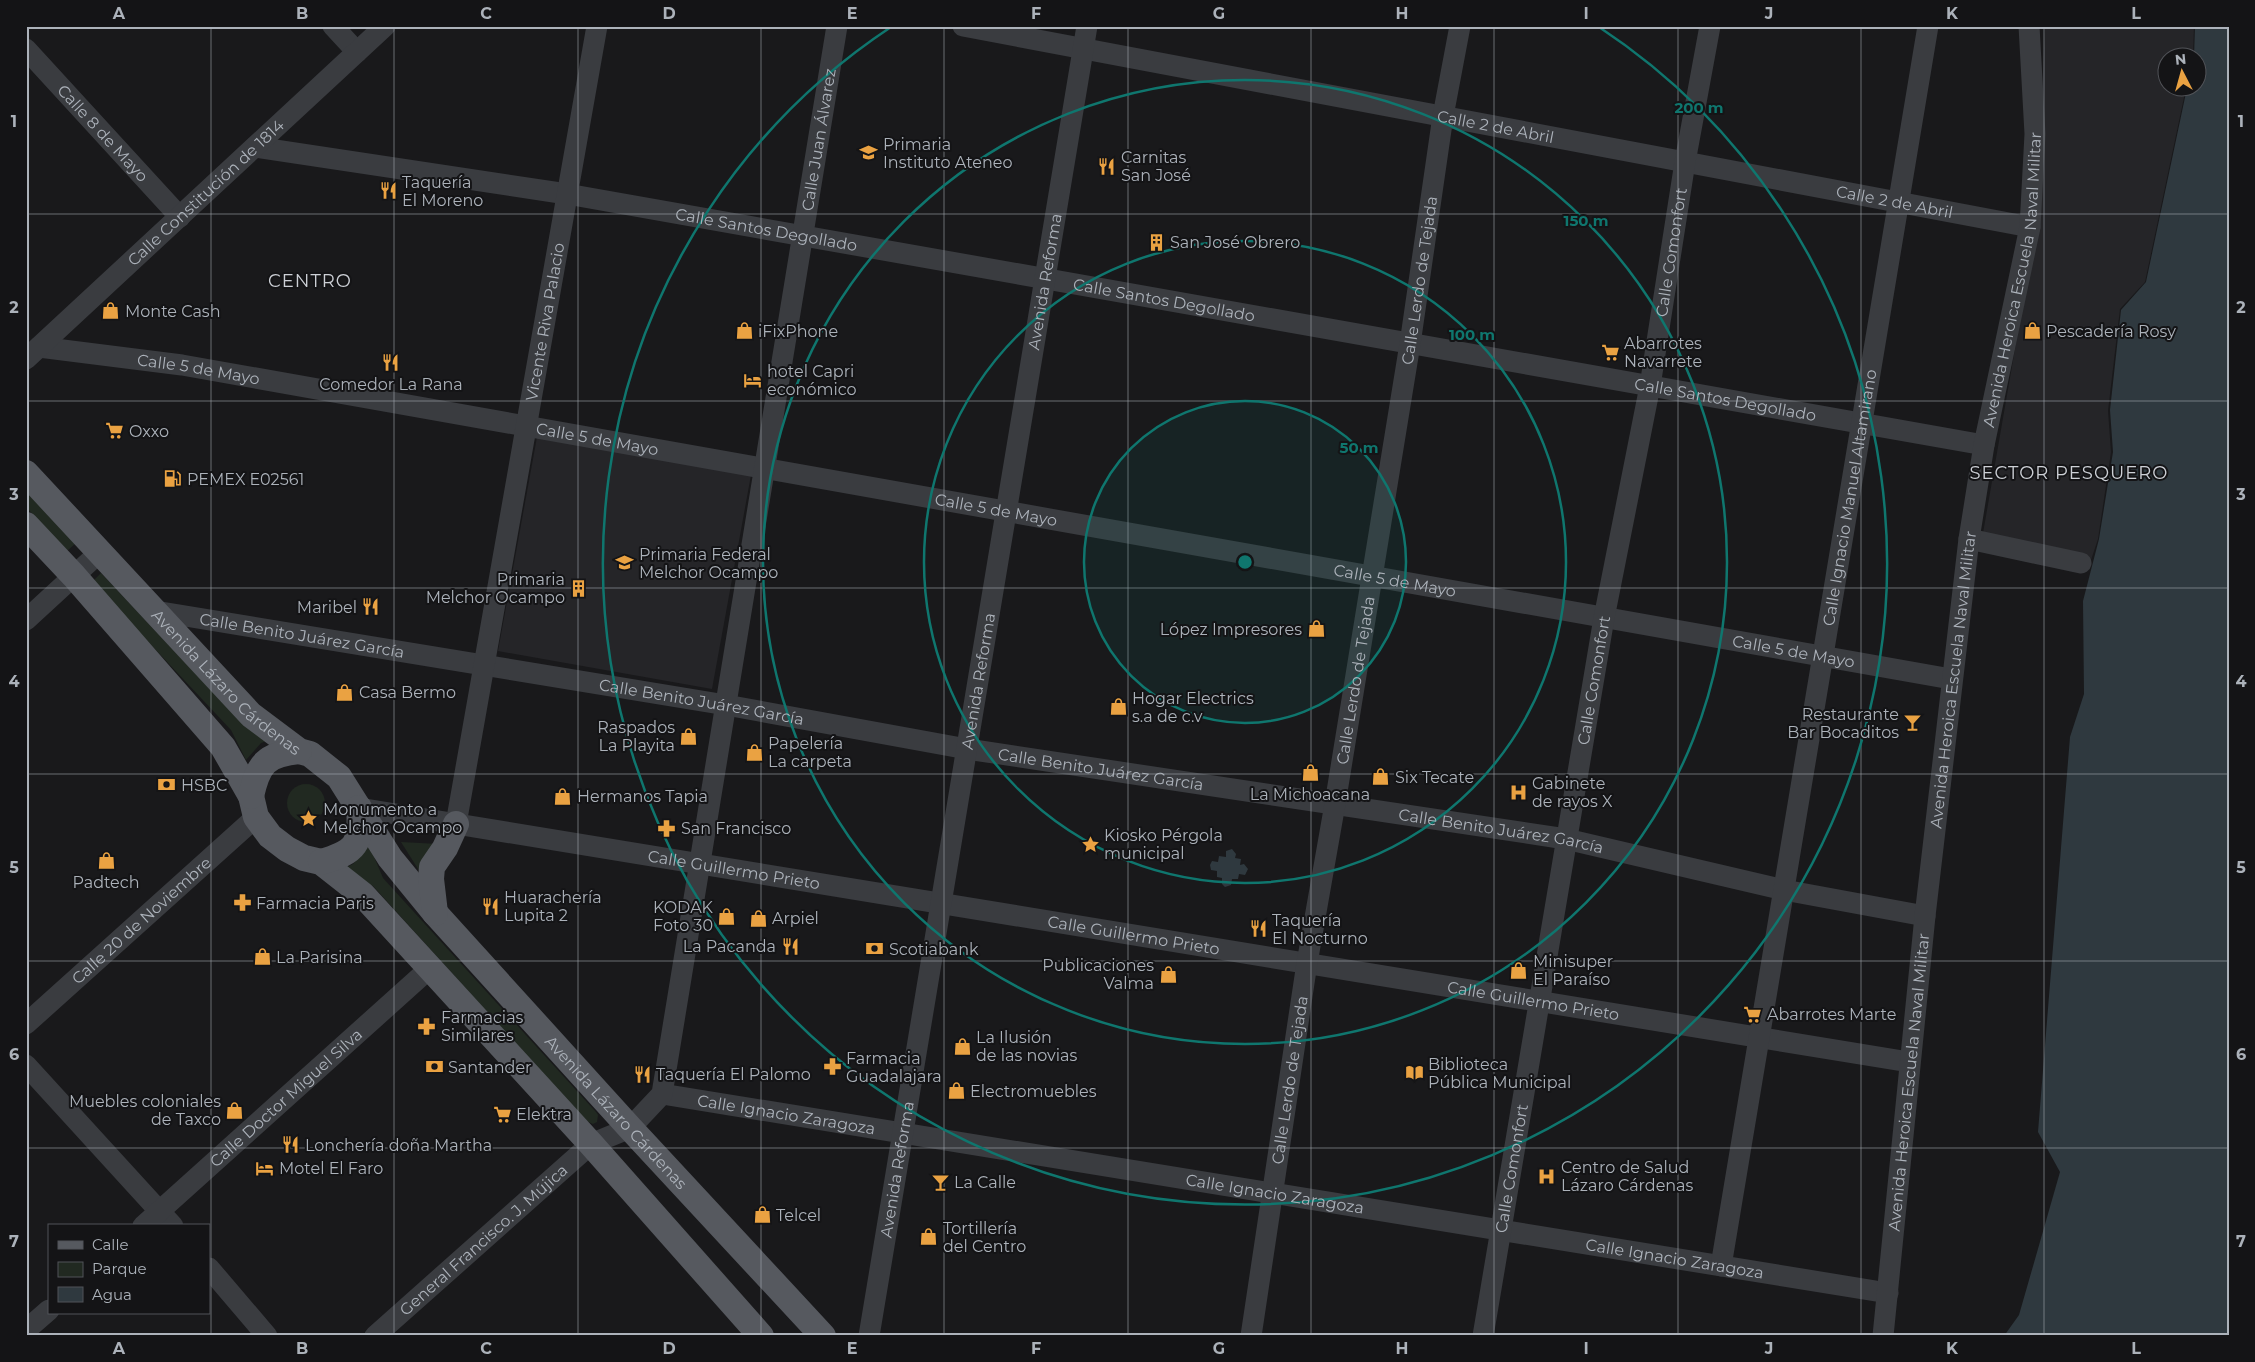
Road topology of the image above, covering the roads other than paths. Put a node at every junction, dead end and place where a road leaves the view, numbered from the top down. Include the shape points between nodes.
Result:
1 (333, 26) edge
2 (385, 26) edge
3 (597, 26) edge
4 (837, 26) edge
5 (963, 26) edge
6 (1087, 26) edge
7 (1460, 26) edge
8 (1710, 26) edge
9 (1928, 26) edge
10 (2029, 26) edge
11 (26, 49) edge
12 (1083, 49) junction
13 (357, 52) junction
14 (1443, 116) junction
15 (255, 147) junction
16 (1685, 162) junction
17 (567, 194) junction
18 (1899, 202) junction
19 (180, 217) junction
20 (2030, 226) junction
21 (802, 236) junction
22 (1045, 279) junction
23 (1410, 344) junction
24 (33, 353) edge
25 (1650, 386) junction
26 (1862, 423) junction
27 (526, 427) junction
28 (1984, 445) junction
29 (764, 470) junction
30 (26, 473) edge
31 (1006, 512) junction
32 (26, 525) edge
33 (1969, 539) junction
34 (101, 552) junction
35 (2081, 563) dead end
36 (74, 576) junction
37 (1372, 577) junction
38 (155, 611) junction
39 (1604, 618) junction
40 (26, 620) edge
41 (1823, 656) junction
42 (484, 666) junction
43 (1952, 679) junction
44 (726, 705) junction
45 (966, 749) junction
46 (299, 751) junction
47 (1335, 804) junction
48 (253, 806) junction
49 (359, 808) junction
50 (456, 824) junction
51 (1566, 839) junction
52 (321, 862) junction
53 (700, 863) junction
54 (1784, 890) junction
55 (941, 903) junction
56 (435, 913) junction
57 (1925, 916) junction
58 (1307, 963) junction
59 (430, 968) junction
60 (1541, 1001) junction
61 (26, 1024) edge
62 (1759, 1037) junction
63 (1909, 1062) junction
64 (26, 1065) edge
65 (662, 1094) junction
66 (630, 1128) junction
67 (903, 1133) junction
68 (591, 1144) junction
69 (1274, 1193) junction
70 (166, 1218) edge
71 (149, 1224) edge
72 (1502, 1230) junction
73 (1721, 1266) junction
74 (210, 1269) edge
75 (1888, 1293) junction
76 (48, 1311) edge
77 (26, 1330) edge
78 (267, 1336) edge
79 (375, 1336) edge
80 (761, 1336) edge
81 (823, 1336) edge
82 (869, 1336) edge
83 (1251, 1336) edge
84 (1483, 1336) edge
85 (1883, 1336) edge

1 - 13 street
2 - 13 street, Calle Constitución de 1814
3 - 17 street, Vicente Riva Palacio
4 - 21 street, Calle Juan Álvarez
5 - 12 street, Calle 2 de Abril
6 - 12 street, Avenida Reforma
7 - 14 street, Calle Lerdo de Tejada
8 - 16 street, Calle Comonfort
9 - 18 street, Calle Ignacio Manuel Altamirano
10 - 20 street, Avenida Heroica Escuela Naval Militar via 2035,134
11 - 19 street, Calle 8 de Mayo
12 - 14 street, Calle 2 de Abril
12 - 22 street, Avenida Reforma
13 - 15 street, Calle Constitución de 1814
14 - 16 street, Calle 2 de Abril
14 - 23 street, Calle Lerdo de Tejada
15 - 17 street, Calle Santos Degollado
15 - 19 street, Calle Constitución de 1814
16 - 18 street, Calle 2 de Abril
16 - 25 street, Calle Comonfort
17 - 21 street, Calle Santos Degollado
17 - 27 street, Vicente Riva Palacio
18 - 20 street, Calle 2 de Abril
18 - 26 street, Calle Ignacio Manuel Altamirano
19 - 24 street, Calle Constitución de 1814
20 - 28 street, Avenida Heroica Escuela Naval Militar
21 - 22 street, Calle Santos Degollado
21 - 29 street, Calle Juan Álvarez
22 - 23 street, Calle Santos Degollado
22 - 31 street, Avenida Reforma
23 - 25 street, Calle Santos Degollado
23 - 37 street, Calle Lerdo de Tejada
24 - 27 street, Calle 5 de Mayo via 182,365
25 - 26 street, Calle Santos Degollado
25 - 39 street, Calle Comonfort
26 - 28 street, Calle Santos Degollado
26 - 41 street, Calle Ignacio Manuel Altamirano
27 - 29 street, Calle 5 de Mayo
27 - 42 street, Vicente Riva Palacio
28 - 33 street, Avenida Heroica Escuela Naval Militar
29 - 31 street, Calle 5 de Mayo
29 - 44 street, Calle Juan Álvarez
30 - 34 main road, Avenida Lázaro Cárdenas
31 - 37 street, Calle 5 de Mayo
31 - 45 street, Avenida Reforma
32 - 36 main road
33 - 35 street
33 - 43 street, Avenida Heroica Escuela Naval Militar
34 - 36 street
34 - 38 main road, Avenida Lázaro Cárdenas
36 - 40 street
36 - 48 main road via 224,747
37 - 39 street, Calle 5 de Mayo
37 - 47 street, Calle Lerdo de Tejada
38 - 42 street, Calle Benito Juárez García
38 - 46 main road, Avenida Lázaro Cárdenas via 251,715
39 - 41 street, Calle 5 de Mayo
39 - 51 street, Calle Comonfort
41 - 43 street, Calle 5 de Mayo
41 - 54 street, Calle Ignacio Manuel Altamirano
42 - 44 street, Calle Benito Juárez García
42 - 50 street, Vicente Riva Palacio
43 - 57 street, Avenida Heroica Escuela Naval Militar
44 - 45 street, Calle Benito Juárez García
44 - 53 street, Calle Juan Álvarez
45 - 47 street, Calle Benito Juárez García
45 - 55 street, Avenida Reforma
46 - 48 main road via 281,753 260,767
46 - 49 main road, Avenida Lázaro Cárdenas via 310,754 339,777
47 - 51 street, Calle Benito Juárez García
47 - 58 street, Calle Lerdo de Tejada
48 - 52 main road via 270,836 304,858
48 - 61 street, Calle 20 de Noviembre
49 - 50 street, Calle Guillermo Prieto
49 - 52 main road via 361,830 356,843 342,856
49 - 56 main road, Avenida Lázaro Cárdenas via 390,858
50 - 53 street, Calle Guillermo Prieto
50 - 56 main road via 446,848 432,867 430,879
51 - 54 street, Calle Benito Juárez García
51 - 60 street, Calle Comonfort
52 - 59 main road via 364,895
53 - 55 street, Calle Guillermo Prieto
53 - 65 street, Calle Juan Álvarez
54 - 57 street, Calle Benito Juárez García
54 - 62 street, Calle Ignacio Manuel Altamirano
55 - 58 street, Calle Guillermo Prieto
55 - 67 street, Avenida Reforma
56 - 66 main road, Avenida Lázaro Cárdenas
57 - 63 street, Avenida Heroica Escuela Naval Militar
58 - 60 street, Calle Guillermo Prieto
58 - 69 street, Calle Lerdo de Tejada
59 - 68 main road
59 - 70 street, Calle Doctor Miguel Silva
60 - 62 street, Calle Guillermo Prieto
60 - 72 street, Calle Comonfort
62 - 63 street, Calle Guillermo Prieto
62 - 73 street, Calle Ignacio Manuel Altamirano
63 - 75 street, Avenida Heroica Escuela Naval Militar
64 - 70 street
65 - 66 street
65 - 67 street, Calle Ignacio Zaragoza
66 - 68 street, General Francisco. J. Mújica
66 - 81 main road, Avenida Lázaro Cárdenas
67 - 69 street, Calle Ignacio Zaragoza
67 - 82 street, Avenida Reforma
68 - 79 street, General Francisco. J. Mújica
68 - 80 main road
69 - 72 street, Calle Ignacio Zaragoza
69 - 83 street, Calle Lerdo de Tejada
70 - 71 street, Calle Doctor Miguel Silva
72 - 73 street, Calle Ignacio Zaragoza
72 - 84 street, Calle Comonfort
73 - 75 street, Calle Ignacio Zaragoza
74 - 78 street
75 - 85 street, Avenida Heroica Escuela Naval Militar
76 - 77 street

